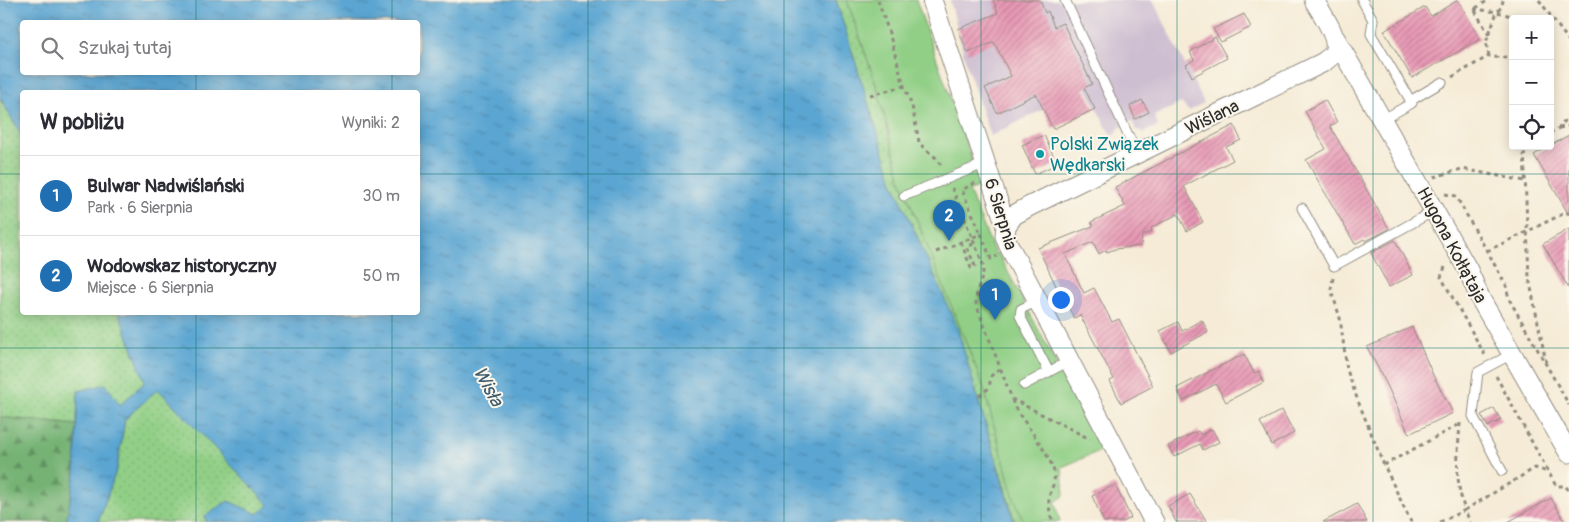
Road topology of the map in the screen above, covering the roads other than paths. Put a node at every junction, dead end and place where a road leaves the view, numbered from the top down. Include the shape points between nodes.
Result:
1 (932, 0) edge
2 (1065, 0) edge
3 (1314, 0) edge
4 (1362, 0) edge
5 (1335, 43) junction
6 (1442, 82) road end
7 (1410, 100) junction
8 (1382, 120) junction
9 (1137, 154) junction
10 (983, 172) junction
11 (904, 196) dead end
12 (1302, 208) dead end
13 (1434, 211) junction
14 (1006, 226) junction
15 (1038, 301) junction
16 (1512, 354) junction
17 (1069, 361) junction
18 (1050, 372) junction
19 (1024, 385) dead end
20 (1569, 453) edge
21 (1502, 471) dead end
22 (1154, 522) edge

1 - 10 street, 6 Sierpnia
2 - 9 lane
3 - 5 street, Hugona Kołłątaja
4 - 7 lane via 1373,20 1371,34
5 - 8 street, Hugona Kołłątaja
5 - 9 street, Wiślana via 1332,55 1324,62
6 - 7 lane
7 - 8 lane via 1412,103
8 - 13 street, Hugona Kołłątaja
9 - 14 street, Wiślana via 1030,206 1014,215
10 - 11 lane via 948,178
10 - 14 street, 6 Sierpnia
12 - 13 lane via 1334,266
13 - 16 street, Hugona Kołłątaja
14 - 15 street, 6 Sierpnia via 1008,244
15 - 17 street, 6 Sierpnia
15 - 18 lane via 1021,309 1020,316
16 - 20 street, Hugona Kołłątaja
16 - 21 lane via 1478,372 1474,416
17 - 18 lane
17 - 22 street, 6 Sierpnia
18 - 19 lane

